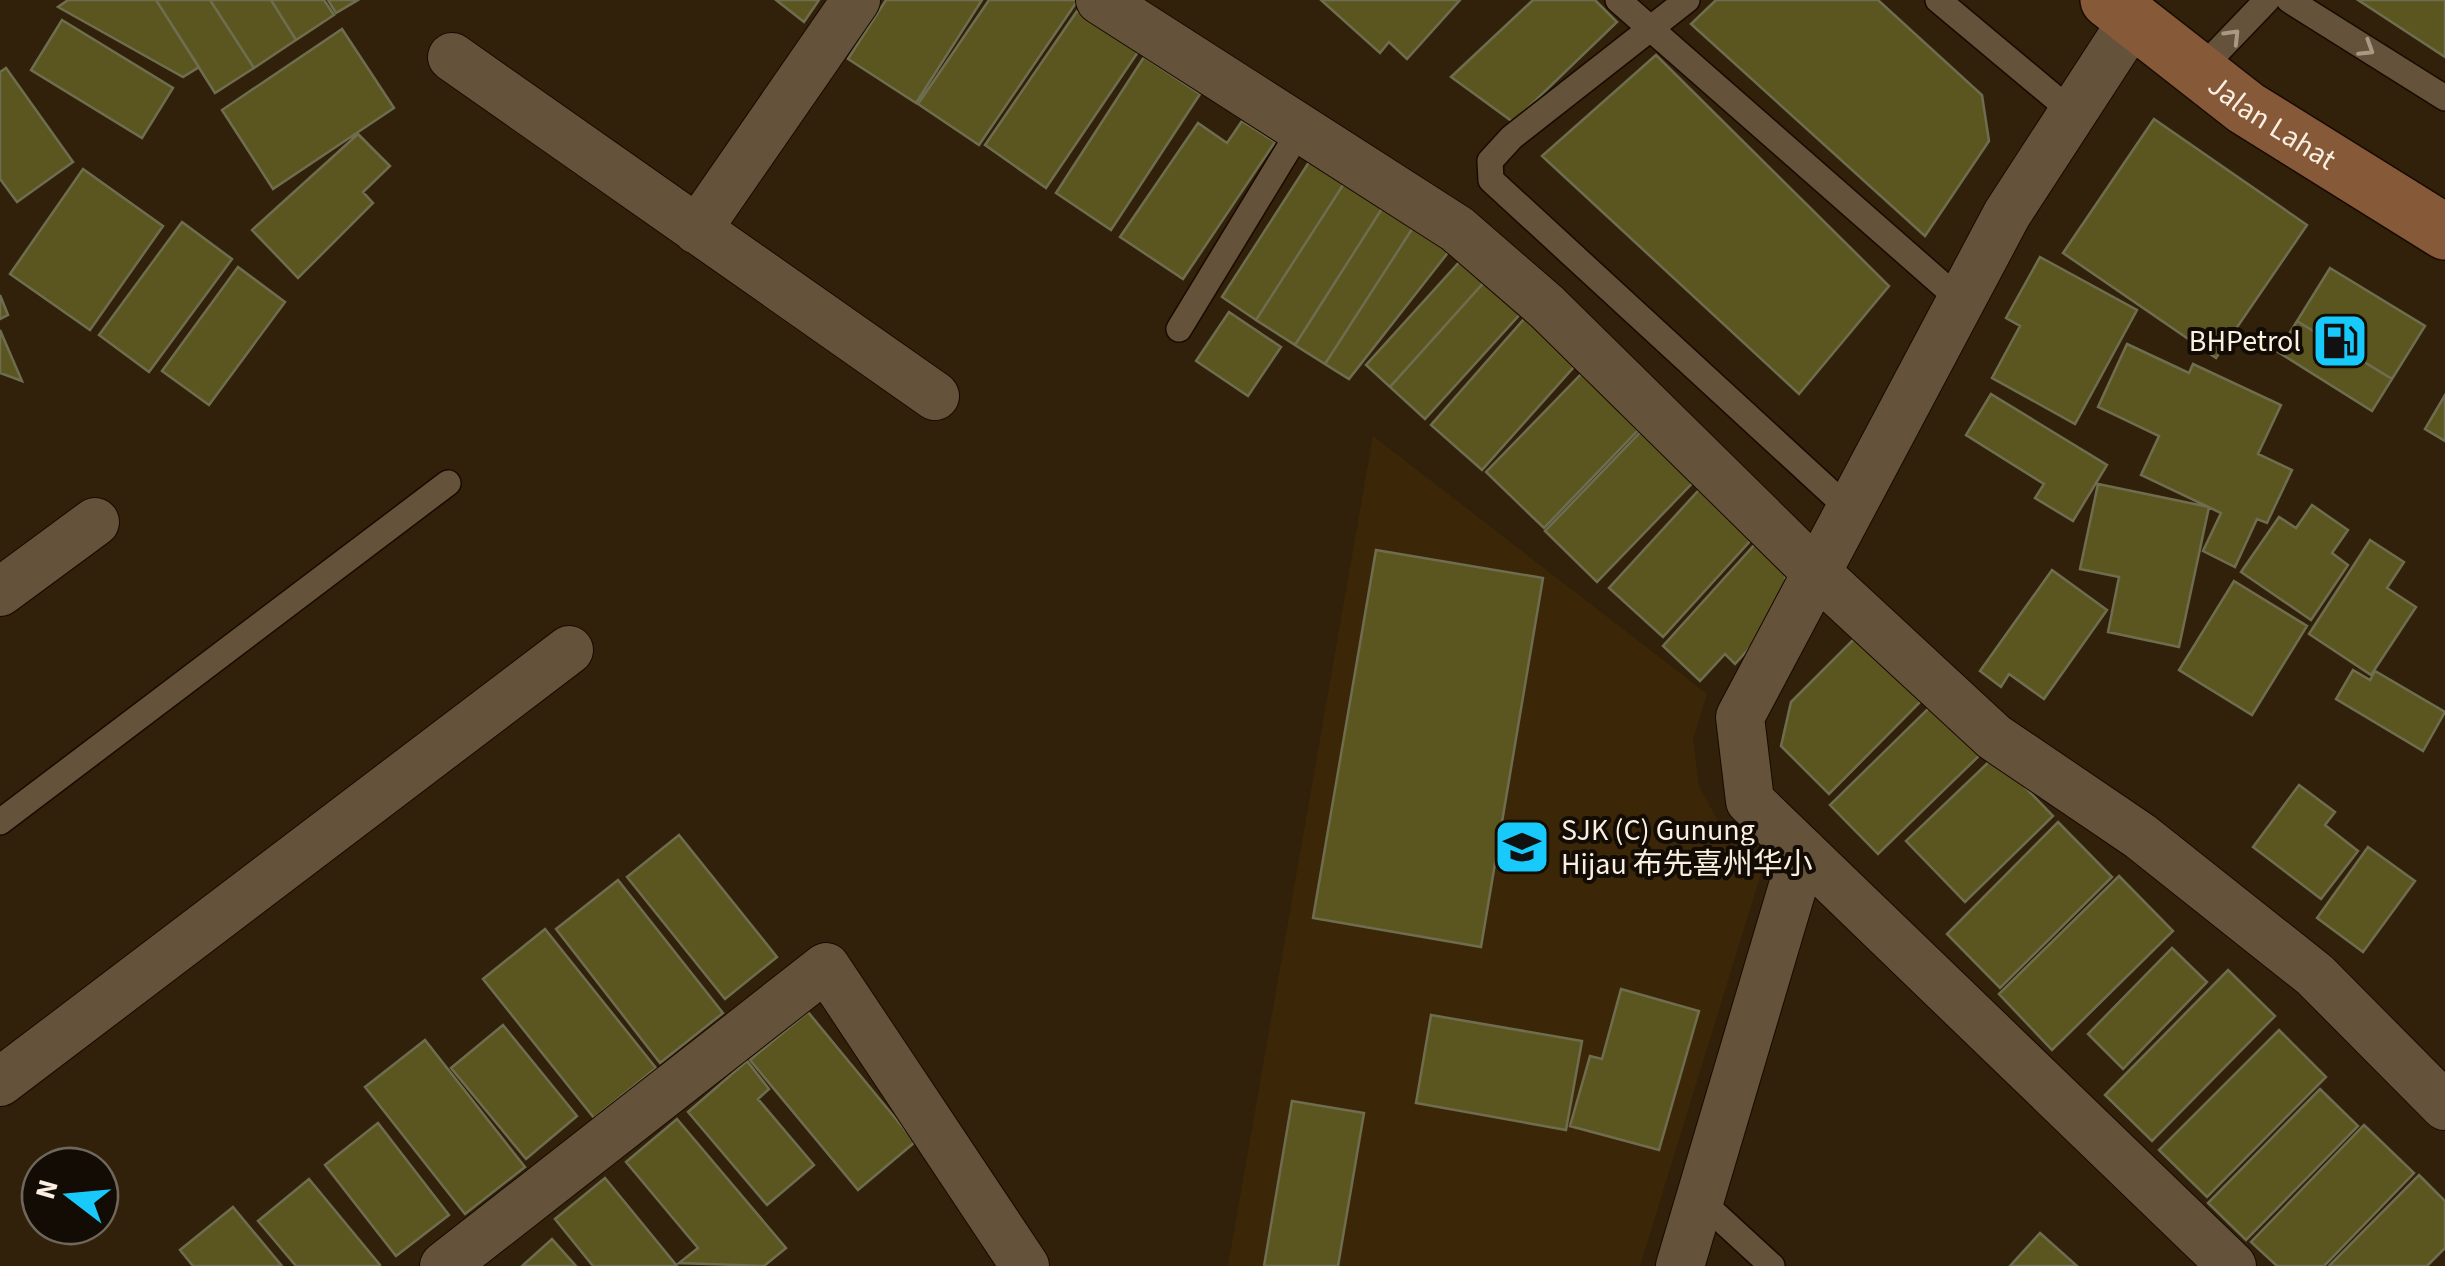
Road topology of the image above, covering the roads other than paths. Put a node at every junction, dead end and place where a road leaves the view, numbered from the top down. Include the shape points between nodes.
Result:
1 (856, 0) edge
2 (1100, 0) edge
3 (1618, 0) edge
4 (1687, 0) edge
5 (1938, 0) edge
6 (2267, 0) edge
7 (2289, 0) edge
8 (2120, 10) edge
9 (1650, 28) junction
10 (452, 58) dead end
11 (2198, 72) junction
12 (2445, 98) edge
13 (2072, 112) junction
14 (1300, 130) junction
15 (697, 230) junction
16 (2445, 232) edge
17 (1961, 302) junction
18 (1179, 329) dead end
19 (935, 396) dead end
20 (448, 482) dead end
21 (1851, 511) junction
22 (95, 522) dead end
23 (1818, 574) junction
24 (0, 592) edge
25 (569, 650) dead end
26 (0, 822) edge
27 (1803, 852) junction
28 (0, 1082) edge
29 (2445, 1106) edge
30 (1700, 1200) junction
31 (444, 1266) edge
32 (1025, 1266) edge
33 (1680, 1266) edge
34 (1772, 1266) edge
35 (2232, 1266) edge

1 - 15 street
2 - 14 street
3 - 9 lane
4 - 9 lane
5 - 13 lane
11 -> 6 lane
7 -> 12 lane
8 - 11 main road, Jalan Lahat
8 - 13 street
9 - 17 lane
9 - 21 lane via 1512,137 1490,161 1491,180
10 - 15 street
11 - 16 main road, Jalan Lahat
13 - 17 street
14 - 18 lane
14 - 23 street via 1458,230
15 - 19 street
17 - 21 street
20 - 26 lane
21 - 23 street
22 - 24 street
23 - 27 street via 1740,716 1750,801
23 - 29 street via 1994,737 2140,836 2315,976
25 - 28 street
27 - 30 street
27 - 35 street
30 - 33 street
30 - 34 lane
31 - 32 street via 826,967

